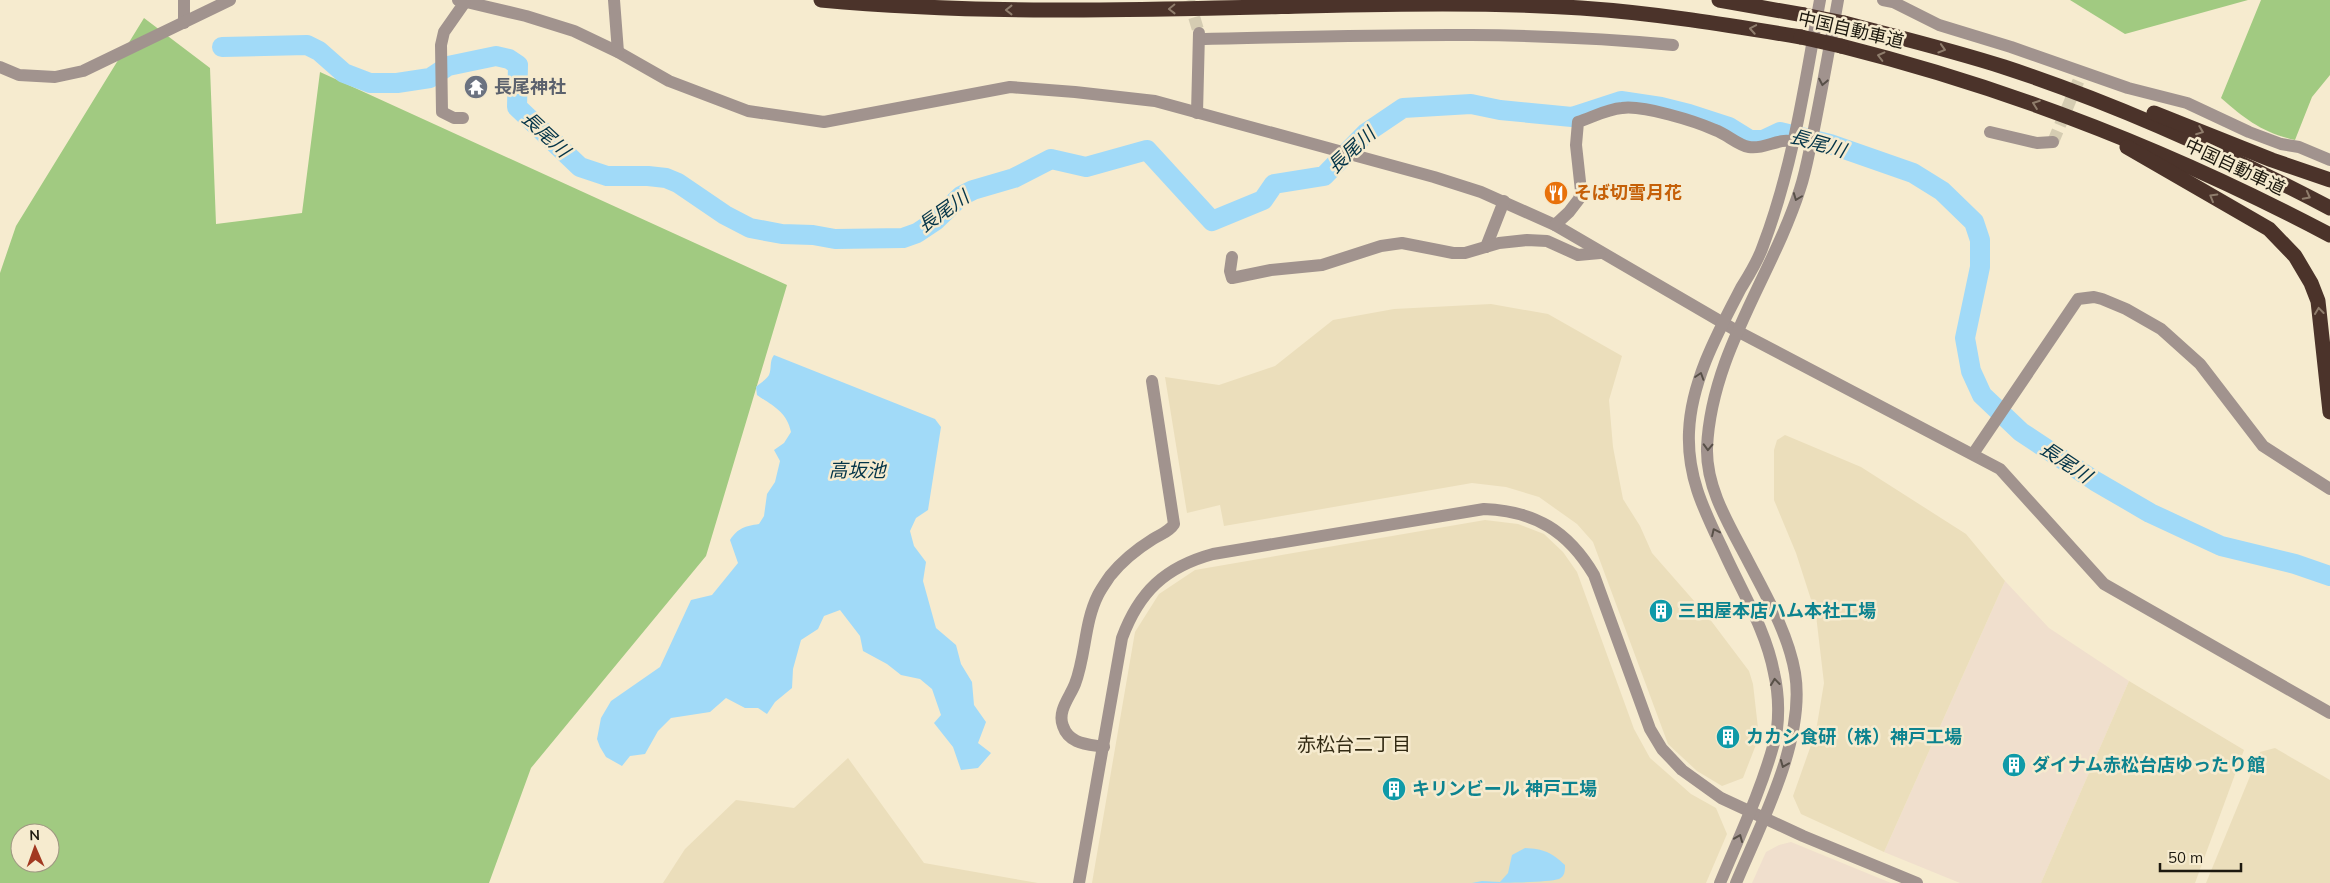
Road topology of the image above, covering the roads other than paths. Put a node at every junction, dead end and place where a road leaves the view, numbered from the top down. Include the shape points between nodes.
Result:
1 (184, 0) edge
2 (230, 0) edge
3 (614, 0) edge
4 (821, 0) edge
5 (1719, 0) edge
6 (1820, 0) edge
7 (1838, 0) edge
8 (1884, 0) edge
9 (462, 1) edge
10 (184, 23) junction
11 (1673, 45) dead end
12 (618, 52) junction
13 (0, 67) edge
14 (2004, 68) junction
15 (1196, 113) junction
16 (463, 118) dead end
17 (2082, 121) junction
18 (1990, 132) dead end
19 (1794, 142) junction
20 (2053, 142) dead end
21 (2330, 160) edge
22 (2330, 180) edge
23 (1504, 202) junction
24 (2330, 208) edge
25 (1555, 225) junction
26 (2330, 235) edge
27 (1486, 247) junction
28 (1600, 253) junction
29 (1232, 257) dead end
30 (1723, 323) junction
31 (1737, 331) junction
32 (1152, 382) dead end
33 (2330, 412) edge
34 (1973, 454) junction
35 (2330, 489) edge
36 (2328, 708) edge
37 (1104, 747) junction
38 (1749, 812) junction
39 (1763, 818) junction
40 (1080, 883) edge
41 (1720, 883) edge
42 (1736, 883) edge
43 (1918, 883) edge

1 - 10 street
2 - 10 street
3 - 12 street
17 -> 4 highway, 中国自動車道, bridge via 1978,84 1841,46 1672,17 1580,8 1373,5 992,10
5 -> 14 highway, 中国自動車道, bridge via 1844,23
6 - 19 street
7 -> 31 street via 1801,188 1776,253
8 - 21 street via 1940,25 2029,52 2128,88 2187,104 2249,132
9 - 12 street via 574,31
9 - 16 street via 444,32 440,54 442,112
10 - 13 street via 83,71 55,78 19,75
11 - 15 street via 1608,38 1199,36
12 - 15 street via 669,81 748,111 824,122 1010,87 1155,101
14 -> 22 highway via 2112,97
14 -> 24 highway, 中国自動車道 via 2148,121
15 - 23 street via 1434,177
17 - 26 highway, 中国自動車道 via 2206,173
33 -> 17 highway via 2318,302 2295,256 2269,229
18 - 20 street via 2037,143
19 - 25 street via 1786,140 1759,148 1747,147 1716,130 1658,112 1625,107 1612,109 1578,122 1576,145 1581,191 1570,212
19 - 30 street via 1779,202 1762,250
23 - 25 street
23 - 27 street
25 - 28 street
27 - 28 street via 1528,240 1547,241 1578,255
27 - 29 street via 1453,253 1416,245 1388,245 1322,265 1232,278
28 - 30 street
30 - 31 street
38 -> 30 street via 1775,741 1777,700 1774,673 1758,622 1696,492 1689,462 1688,431 1693,398
31 - 34 street
31 -> 39 street via 1711,408 1707,450 1710,474 1717,501 1783,630 1795,674 1796,717 1788,756
32 - 37 street via 1174,524 1170,530 1153,538 1127,558 1098,595 1076,682 1061,717 1062,725 1072,739
34 - 35 street via 2078,299 2094,297 2126,309 2161,329 2200,364 2263,446
34 - 36 street via 2000,469 2104,584
37 - 38 street via 1122,638 1141,598 1173,569 1213,554 1464,512 1501,510 1537,519 1554,528 1583,556 1594,575 1650,729 1662,749 1702,786
37 - 40 street
38 - 39 street
41 -> 38 street
39 - 42 street
39 - 43 street

